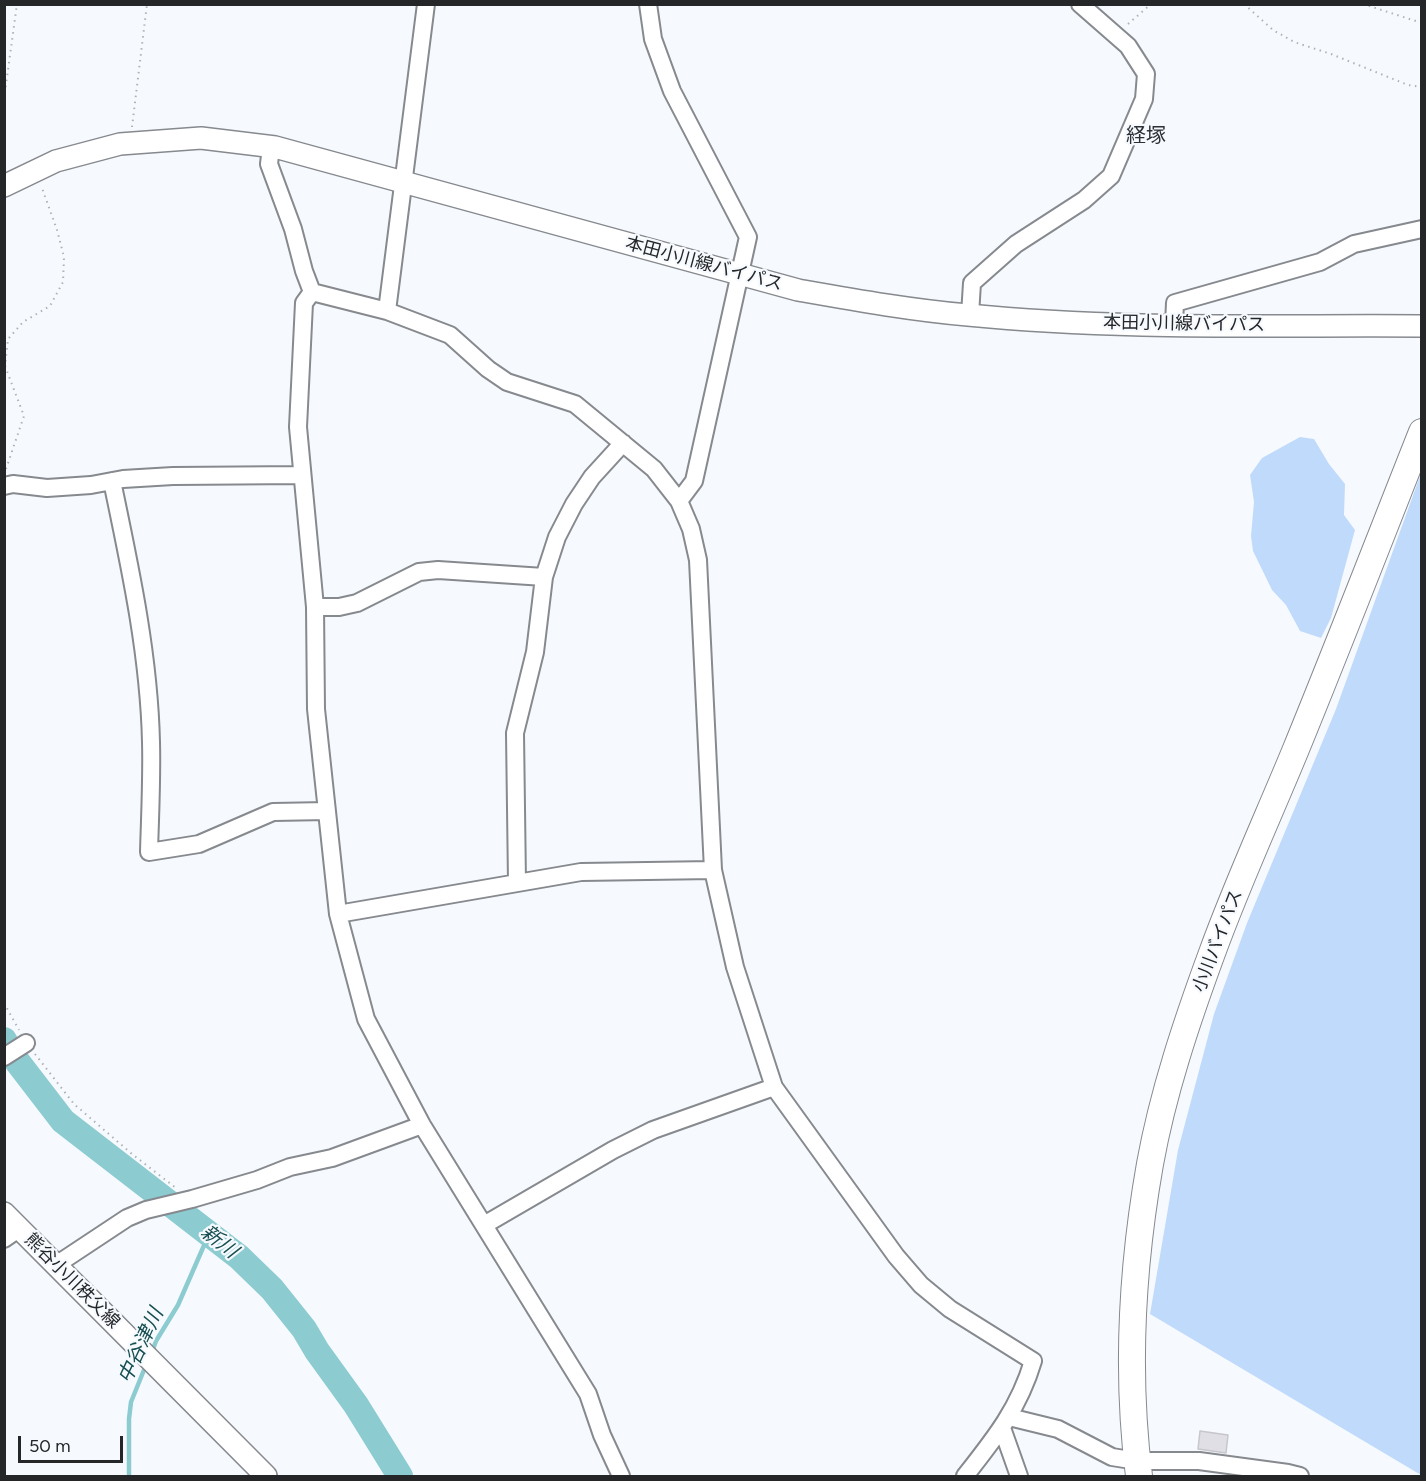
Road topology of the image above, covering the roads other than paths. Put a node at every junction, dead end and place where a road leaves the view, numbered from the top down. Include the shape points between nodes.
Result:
1 (426, 4) edge
2 (648, 4) edge
3 (1080, 4) edge
4 (271, 147) junction
5 (404, 182) junction
6 (4, 186) edge
7 (1422, 229) edge
8 (740, 273) junction
9 (312, 292) junction
10 (387, 311) junction
11 (970, 315) junction
12 (1174, 324) junction
13 (1422, 326) edge
14 (1422, 432) edge
15 (623, 443) junction
16 (302, 475) junction
17 (112, 481) junction
18 (4, 486) edge
19 (679, 501) junction
20 (544, 577) junction
21 (315, 607) junction
22 (327, 811) junction
23 (713, 870) junction
24 (518, 883) junction
25 (339, 914) junction
26 (26, 1043) road end
27 (4, 1057) edge
28 (774, 1088) junction
29 (422, 1125) junction
30 (4, 1213) edge
31 (484, 1225) junction
32 (12, 1234) edge
33 (56, 1265) junction
34 (1006, 1423) junction
35 (1138, 1469) edge
36 (266, 1476) edge
37 (621, 1476) edge
38 (965, 1476) edge
39 (1019, 1476) edge
40 (1300, 1476) edge

1 - 5 street
2 - 8 street via 653,39 672,91 748,237
3 - 11 street via 1128,46 1146,74 1144,99 1111,176 1084,200 1016,244 972,283
4 - 5 main road, 本田小川線バイパス
4 - 6 main road, 本田小川線バイパス via 201,138 120,144 56,161
4 - 9 street via 269,164
5 - 8 main road, 本田小川線バイパス
5 - 10 street
7 - 12 street via 1354,244 1320,262 1175,303
8 - 11 main road, 本田小川線バイパス via 798,290
8 - 19 street via 694,481
9 - 10 street
9 - 16 street via 304,303 298,427
10 - 15 street via 450,335 507,382 575,404
11 - 12 main road, 本田小川線バイパス
12 - 13 main road, 本田小川線バイパス
14 - 35 highway, 小川バイパス via 1212,951 1164,1103 1150,1164 1133,1318
15 - 19 street via 654,469
15 - 20 street via 573,504 556,537
16 - 17 street via 173,476
16 - 21 street
17 - 18 street via 47,488 13,483
17 - 22 street via 137,601 146,677 151,742 149,852 199,844 273,812
19 - 23 street via 698,560
20 - 21 street via 419,572 357,603
20 - 24 street via 535,651 515,733
21 - 22 street via 316,709
22 - 25 street
23 - 24 street via 580,872
23 - 28 street via 735,967
24 - 25 street
25 - 29 street via 366,1019
26 - 27 street
28 - 31 street via 653,1130
28 - 34 street via 921,1285 950,1309 1033,1361
29 - 31 street
29 - 33 street via 332,1158 146,1210 126,1218
30 - 32 main road, 熊谷小川秩父線
31 - 37 street via 588,1394
32 - 33 main road, 熊谷小川秩父線
33 - 36 main road, 熊谷小川秩父線
34 - 35 street via 1058,1429
34 - 38 street
34 - 39 street
35 - 40 street via 1199,1461

